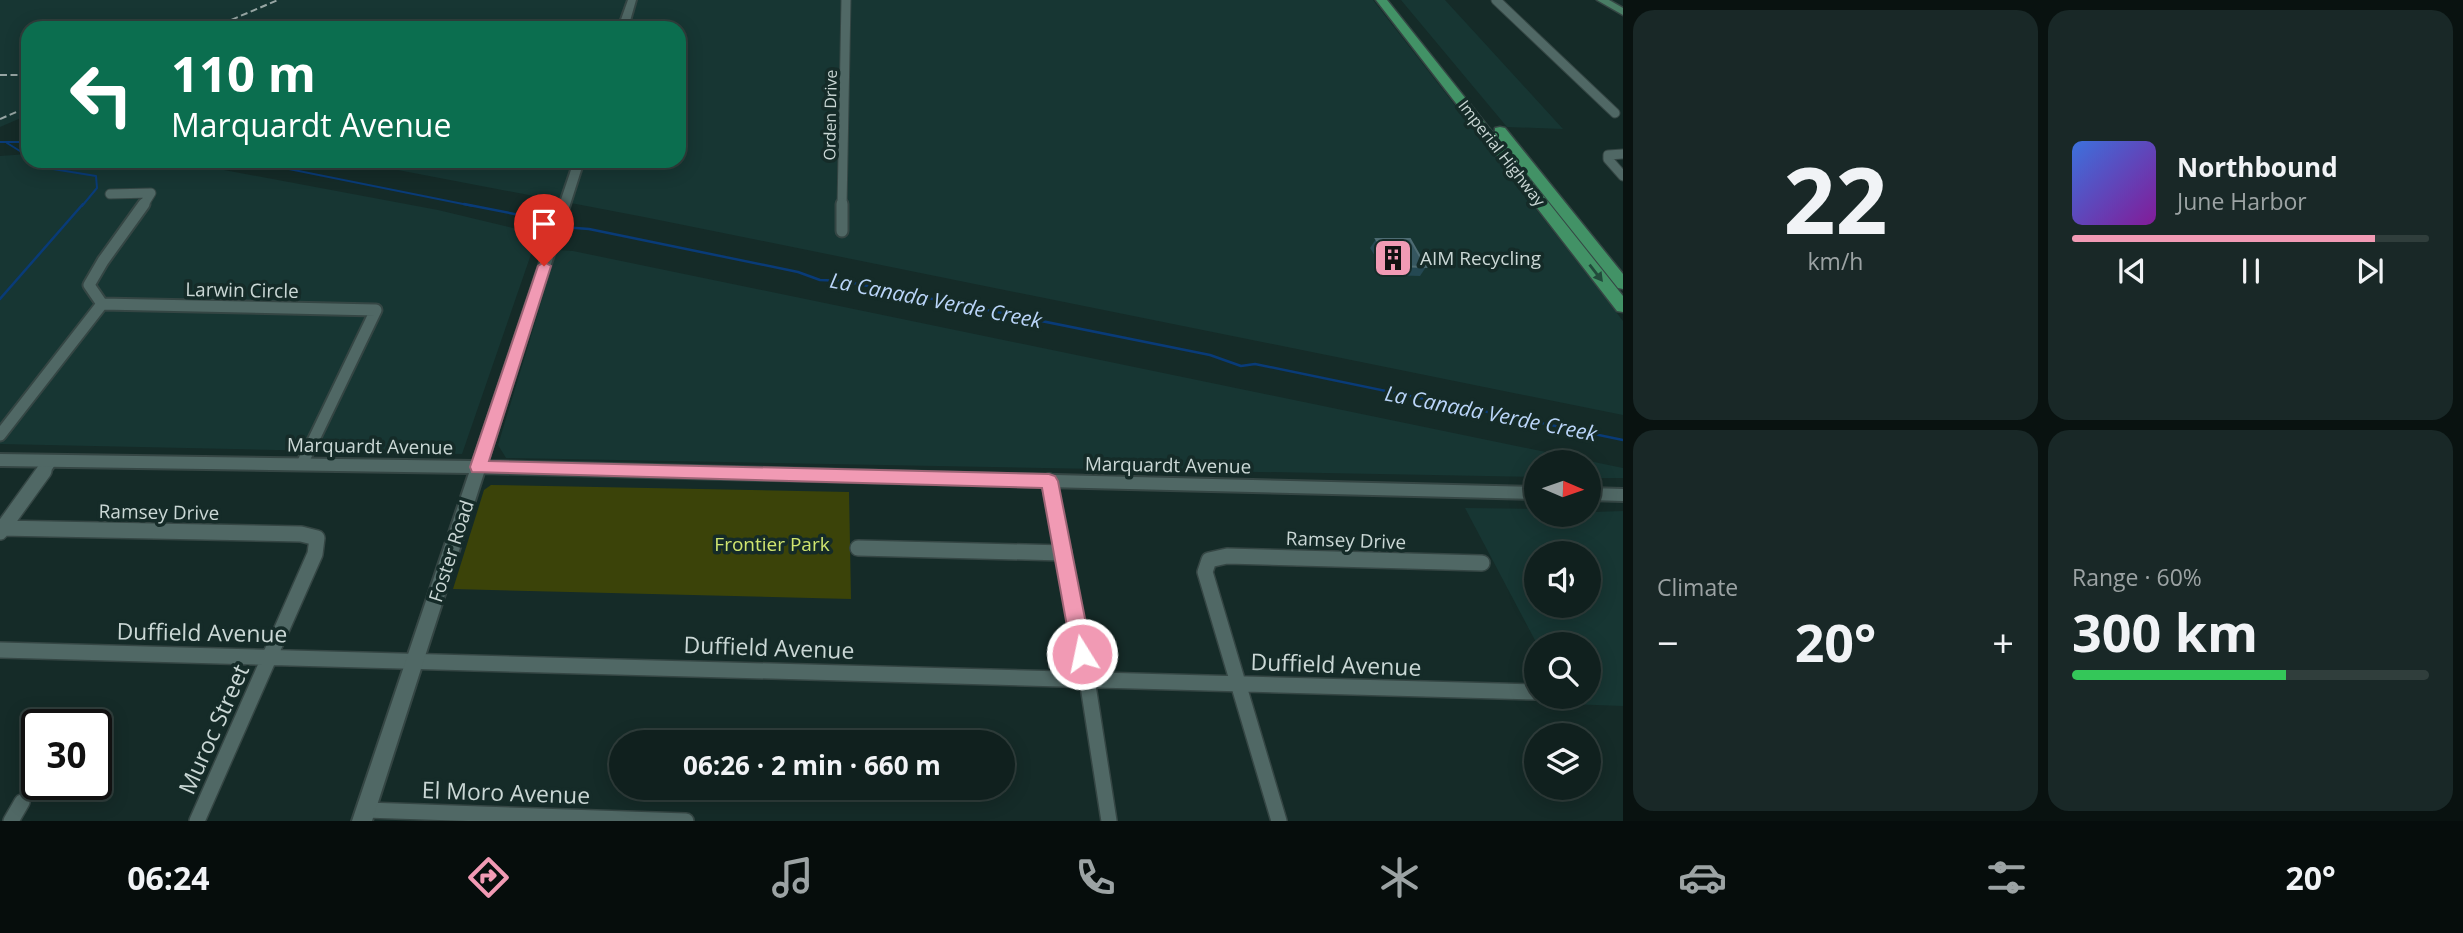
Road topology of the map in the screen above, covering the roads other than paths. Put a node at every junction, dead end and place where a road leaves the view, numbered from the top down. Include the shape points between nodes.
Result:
1 (632, 0) edge
2 (846, 0) edge
3 (1381, 0) edge
4 (1393, 0) edge
5 (1496, 0) edge
6 (1602, 0) edge
7 (1614, 0) edge
8 (1623, 5) edge
9 (1623, 12) edge
10 (625, 21) edge
11 (1615, 113) dead end
12 (1623, 154) edge
13 (577, 168) edge
14 (1623, 176) edge
15 (110, 194) dead end
16 (842, 231) dead end
17 (1623, 284) edge
18 (102, 304) junction
19 (1623, 307) edge
20 (0, 435) edge
21 (0, 460) edge
22 (51, 461) junction
23 (302, 464) junction
24 (478, 467) junction
25 (1049, 481) junction
26 (1524, 493) edge
27 (1601, 495) edge
28 (1623, 495) edge
29 (1, 529) edge
30 (317, 538) joint
31 (858, 548) dead end
32 (1064, 553) junction
33 (1482, 563) dead end
34 (0, 650) edge
35 (270, 656) junction
36 (415, 660) junction
37 (1087, 679) junction
38 (1237, 684) junction
39 (1524, 692) edge
40 (22, 802) dead end
41 (364, 816) edge
42 (11, 821) edge
43 (197, 821) edge
44 (686, 821) edge
45 (1109, 821) edge
46 (1279, 821) edge

1 - 10 street
2 - 16 street, Orden Drive
3 -> 19 main road, Imperial Highway
4 - 17 main road, Imperial Highway
5 - 11 street
6 - 9 main road
7 - 8 main road
12 - 14 street via 1608,155
13 - 24 street, Foster Road
15 - 18 street via 151,193 89,285
18 - 20 street
18 - 23 street, Larwin Circle via 376,310
21 - 22 street, Marquardt Avenue
22 - 23 street, Marquardt Avenue
22 - 29 street
23 - 24 street, Marquardt Avenue
24 - 25 street, Marquardt Avenue
24 - 36 street, Foster Road
25 - 26 street, Marquardt Avenue
25 - 32 street
27 - 28 street
29 - 30 street, Ramsey Drive via 300,534
30 - 35 street, Muroc Street via 315,554
31 - 32 street
32 - 37 street
33 - 38 street, Ramsey Drive via 1227,556 1209,560 1205,572
34 - 35 street, Duffield Avenue
35 - 36 street, Duffield Avenue
35 - 43 street, Muroc Street
36 - 37 street, Duffield Avenue
36 - 41 street, Foster Road
37 - 38 street, Duffield Avenue
37 - 45 street
38 - 39 street, Duffield Avenue
38 - 46 street
40 - 42 street
41 - 44 street, El Moro Avenue

